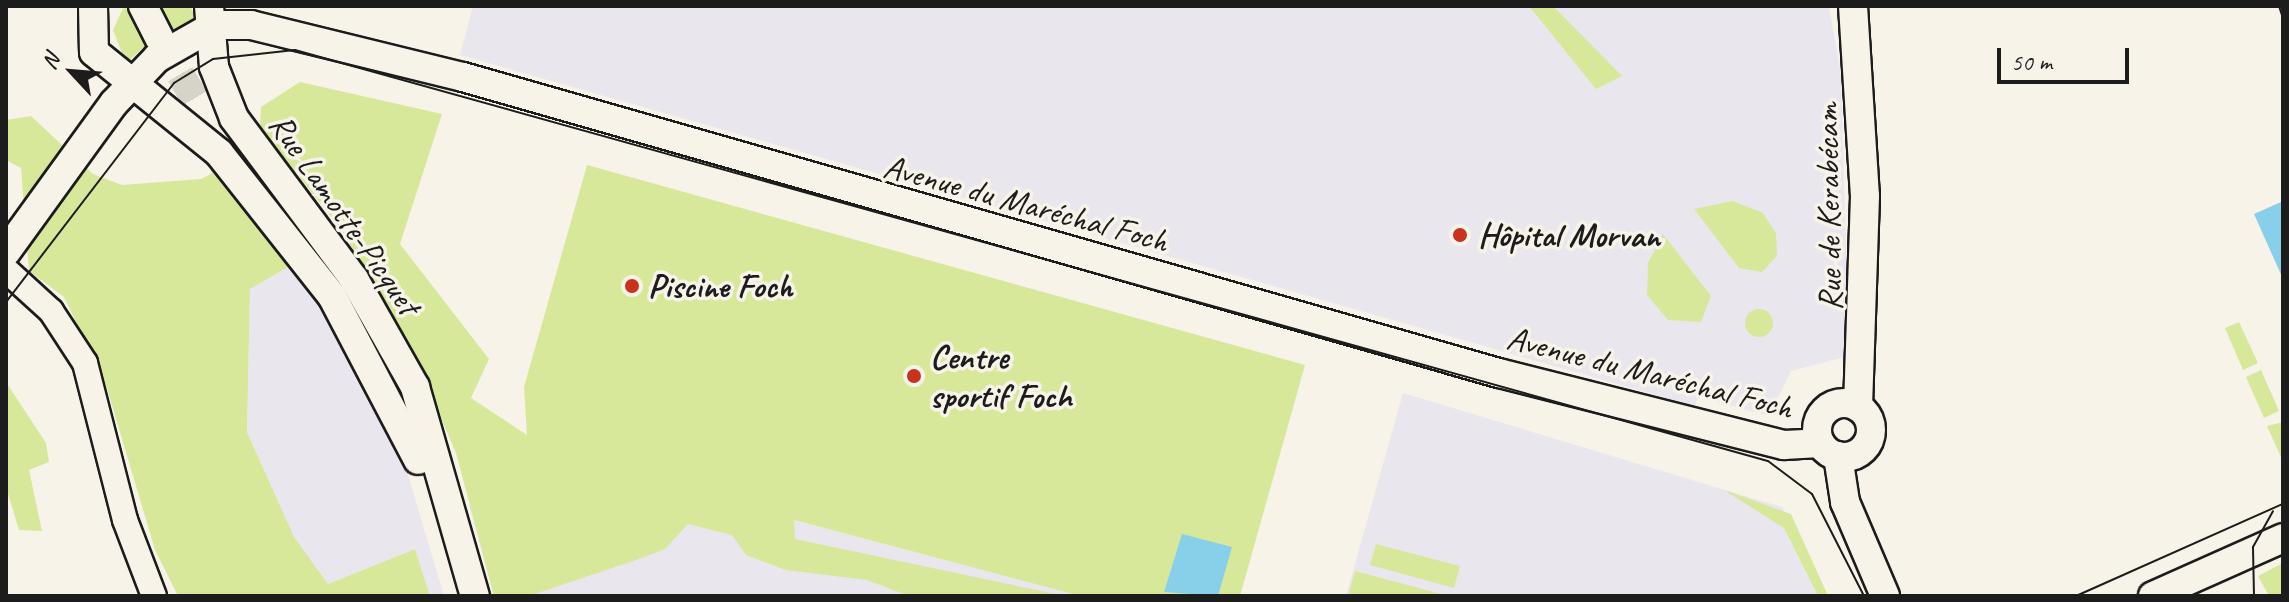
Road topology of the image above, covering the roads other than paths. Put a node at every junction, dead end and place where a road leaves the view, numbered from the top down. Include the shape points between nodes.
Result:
1 (93, 6) edge
2 (143, 6) edge
3 (153, 6) edge
4 (1853, 6) edge
5 (216, 12) edge
6 (129, 85) junction
7 (6, 252) edge
8 (6, 270) edge
9 (1858, 407) junction
10 (1829, 450) junction
11 (418, 460) junction
12 (460, 533) junction
13 (2283, 538) edge
14 (154, 596) edge
15 (459, 596) edge
16 (475, 596) edge
17 (1885, 596) edge
18 (2153, 596) edge

1 - 6 main road, Rue Lamotte-Picquet via 94,52
2 - 3 main road via 163,36
4 - 9 main road, Rue de Kerabécam via 1862,63 1866,240
5 - 6 main road
5 - 10 main road, Avenue du Maréchal Foch via 463,77 1499,373 1784,445
5 - 12 main road, Rue Lamotte-Picquet via 214,67 226,103 342,260 398,351
6 - 7 main road
6 - 11 main road, Rue Lamotte-Picquet via 171,108 219,153 287,236 352,327
8 - 14 street via 51,311 85,363 125,520
9 - 10 main road via 1827,409 1818,422
9 - 10 main road via 1869,420 1868,440 1856,453
10 - 17 main road
11 - 12 main road, Rue Lamotte-Picquet via 378,357 337,285 204,106 349,289 395,374
11 - 15 main road, Rue Lamotte-Picquet
12 - 16 main road, Rue Lamotte-Picquet
13 - 18 main road

